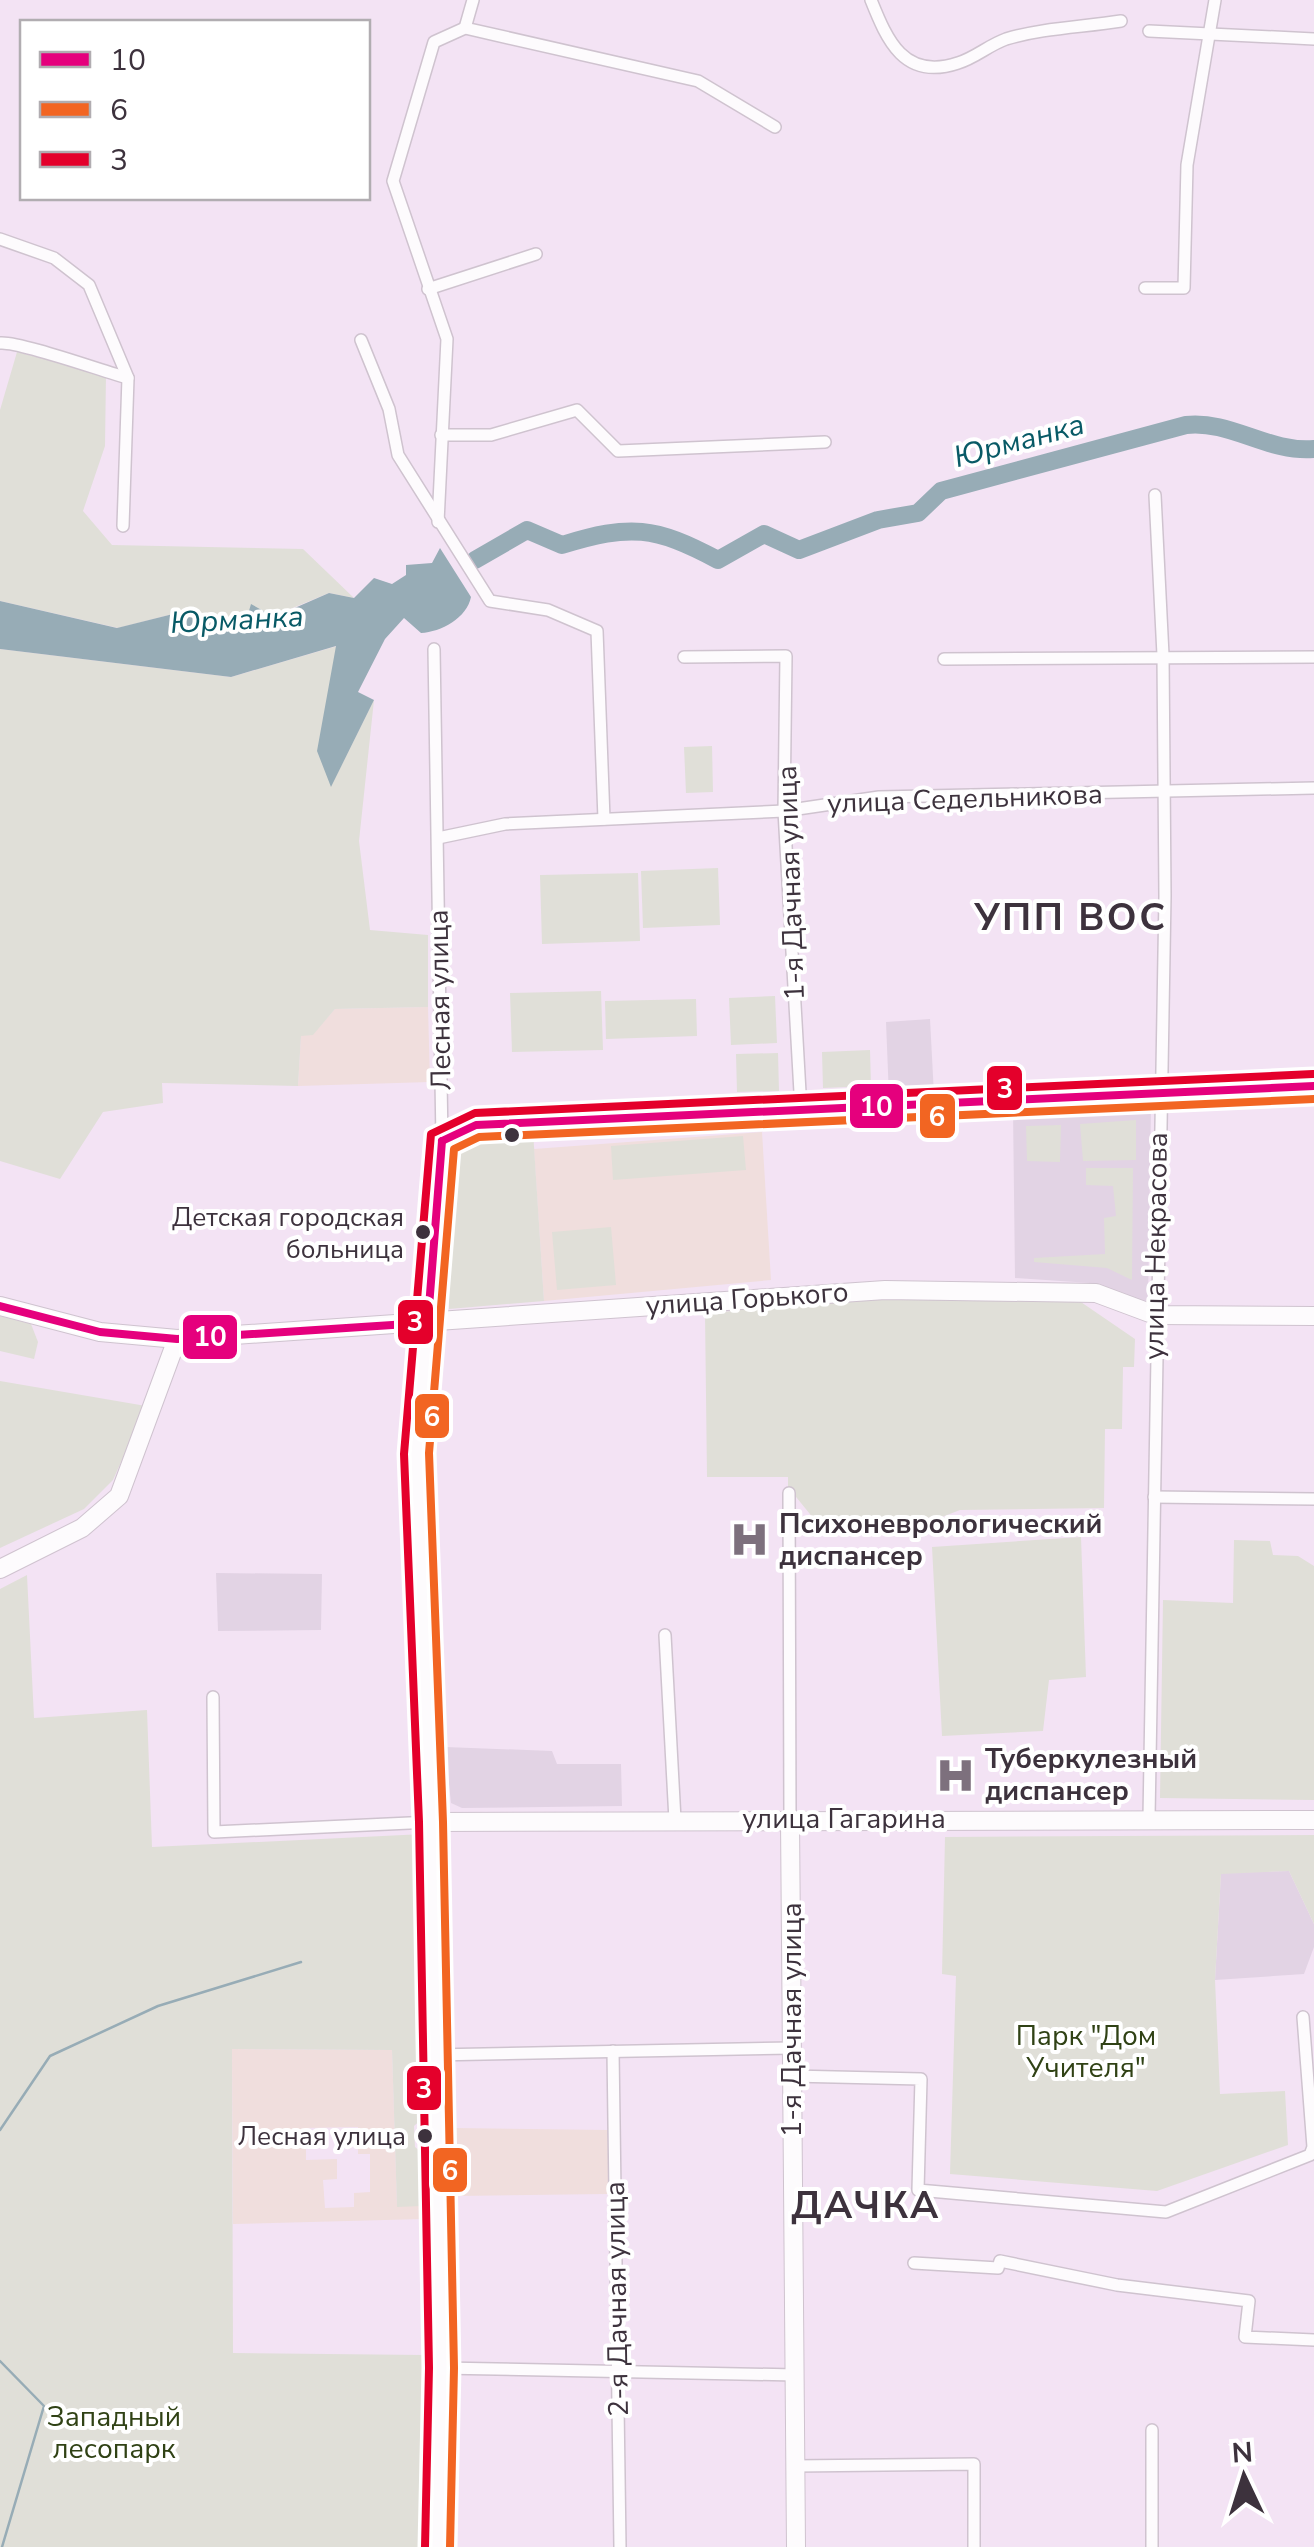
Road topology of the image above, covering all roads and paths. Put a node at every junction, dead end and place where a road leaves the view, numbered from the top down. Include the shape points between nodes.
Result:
1 (473, 0) edge
2 (871, 0) edge
3 (1216, 0) edge
4 (1121, 21) dead end
5 (465, 28) junction
6 (1149, 32) dead end
7 (1212, 33) junction
8 (1314, 39) edge
9 (775, 128) dead end
10 (0, 239) edge
11 (536, 254) dead end
12 (428, 288) junction
13 (1146, 288) dead end
14 (361, 340) dead end
15 (0, 343) edge
16 (128, 378) junction
17 (441, 435) junction
18 (824, 442) dead end
19 (1155, 495) dead end
20 (438, 522) junction
21 (123, 526) dead end
22 (434, 649) dead end
23 (1163, 654) junction
24 (684, 657) dead end
25 (1314, 657) edge
26 (944, 659) dead end
27 (1314, 788) edge
28 (1165, 791) junction
29 (784, 811) junction
30 (604, 819) junction
31 (438, 838) junction
32 (1314, 1086) edge
33 (1158, 1094) junction
34 (801, 1110) junction
35 (442, 1141) junction
36 (0, 1306) edge
37 (1155, 1316) junction
38 (1314, 1316) edge
39 (423, 1323) junction
40 (177, 1340) junction
41 (789, 1493) dead end
42 (1154, 1497) junction
43 (1314, 1499) edge
44 (0, 1569) edge
45 (665, 1635) dead end
46 (213, 1697) dead end
47 (1149, 1818) junction
48 (675, 1820) junction
49 (790, 1820) junction
50 (1314, 1820) edge
51 (431, 1822) junction
52 (1303, 2017) dead end
53 (792, 2048) junction
54 (613, 2051) junction
55 (433, 2056) junction
56 (792, 2076) junction
57 (914, 2263) dead end
58 (1314, 2340) edge
59 (442, 2368) junction
60 (618, 2368) junction
61 (795, 2375) junction
62 (1152, 2430) dead end
63 (795, 2466) junction
64 (438, 2547) edge
65 (620, 2547) edge
66 (796, 2547) edge
67 (974, 2547) edge
68 (1152, 2547) edge

1 - 5 street
2 - 4 street via 887,40 905,61 955,64 1006,40
3 - 7 street
5 - 9 street via 698,81
5 - 12 street via 434,42 393,181
6 - 7 street
7 - 8 street
7 - 13 street via 1186,166 1184,288
10 - 16 street via 56,260 89,285
11 - 12 street
12 - 17 street via 448,340
14 - 20 street via 389,409 398,455
15 - 16 street
16 - 21 street
17 - 18 street via 491,435 577,410 618,450
17 - 20 street
19 - 23 street, улица Некрасова
20 - 30 street via 490,601 548,610 597,631
22 - 31 street, Лесная улица
23 - 25 street
23 - 26 street
23 - 28 street, улица Некрасова
24 - 29 street, 1-я Дачная улица via 786,656
27 - 28 street, улица Седельникова
28 - 29 street, улица Седельникова via 878,797
28 - 33 street, улица Некрасова
29 - 30 street, улица Седельникова
29 - 34 street, 1-я Дачная улица
30 - 31 street, улица Седельникова via 505,824
31 - 35 street, Лесная улица
32 - 33 street
33 - 34 street
33 - 37 street, улица Некрасова
34 - 35 street via 476,1125
35 - 39 street, Лесная улица
36 - 40 street, улица Горького via 100,1332
37 - 38 street, улица Горького
37 - 39 street, улица Горького via 1096,1293 885,1290
37 - 42 street, улица Некрасова
39 - 40 street, улица Горького
39 - 51 street, Лесная улица via 416,1453
40 - 44 street via 119,1496 82,1528
41 - 49 street, 1-я Дачная улица
42 - 43 street
42 - 47 street, улица Некрасова
45 - 48 street
46 - 51 street, улица Гагарина via 214,1832
47 - 49 street, улица Гагарина
47 - 50 street, улица Гагарина
48 - 49 street, улица Гагарина
48 - 51 street, улица Гагарина
49 - 53 street, 1-я Дачная улица
51 - 55 street, Лесная улица
52 - 56 street via 1310,2156 1166,2212 918,2190 921,2078
53 - 54 street
53 - 56 street, 1-я Дачная улица
54 - 55 street
54 - 60 street, 2-я Дачная улица
55 - 59 street, Лесная улица
56 - 61 street, 1-я Дачная улица
57 - 58 street via 998,2268 1000,2260 1117,2285 1249,2300 1245,2337
59 - 60 street
59 - 64 street, Лесная улица
60 - 61 street
60 - 65 street, 2-я Дачная улица
61 - 63 street, 1-я Дачная улица
62 - 68 street
63 - 66 street, 1-я Дачная улица
63 - 67 street via 974,2464

